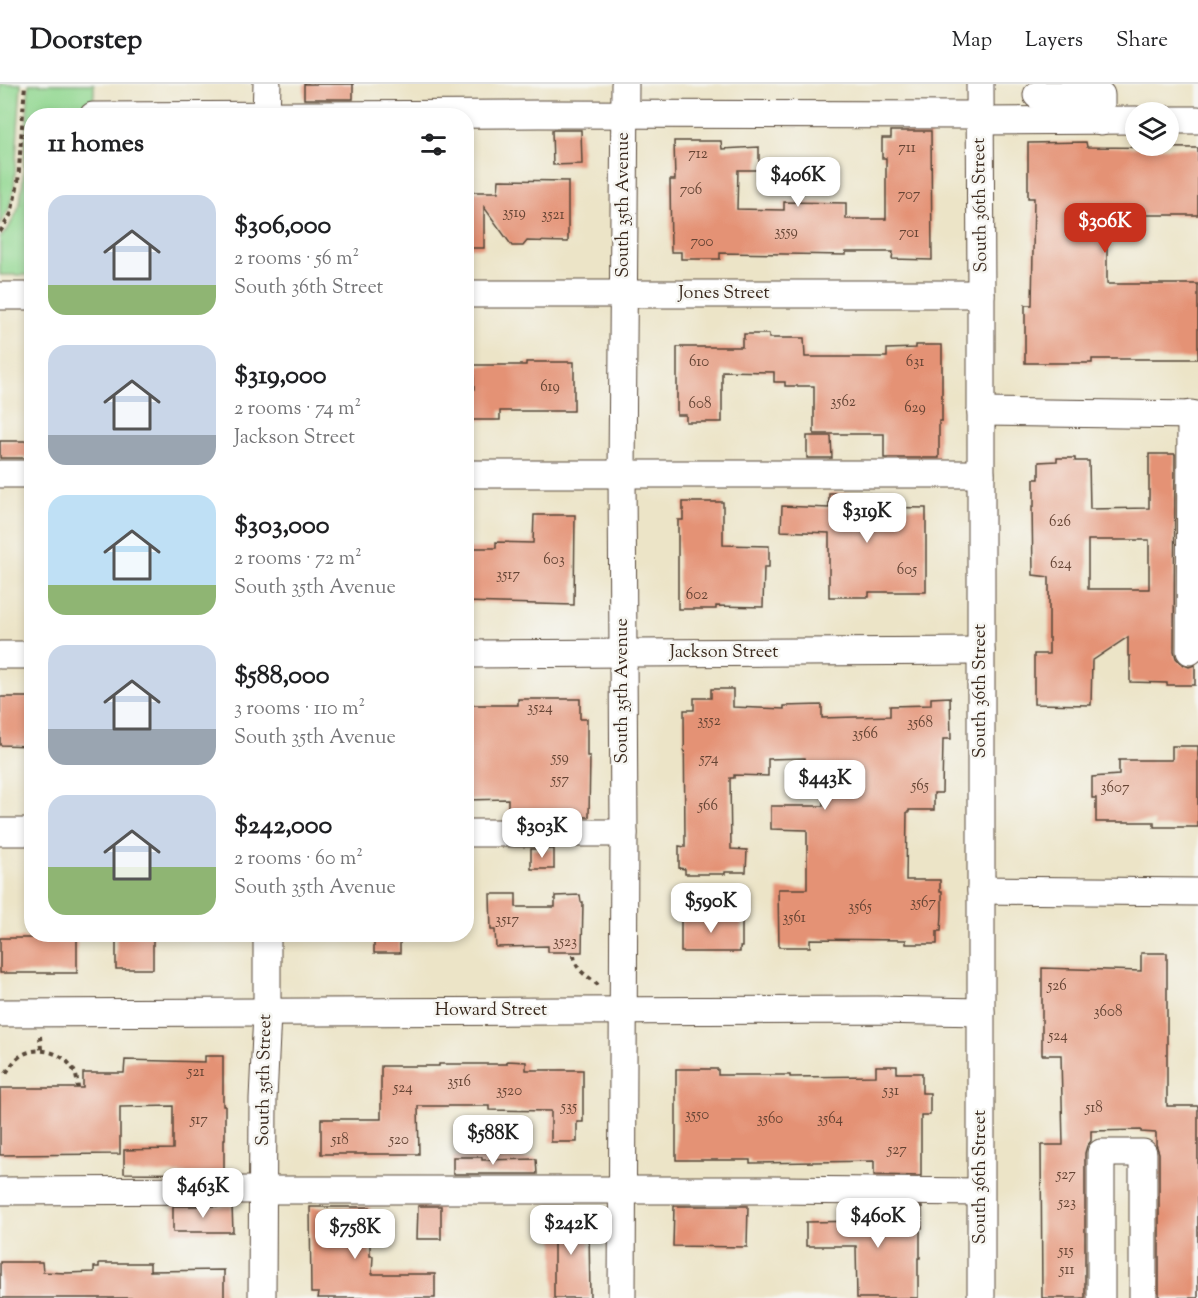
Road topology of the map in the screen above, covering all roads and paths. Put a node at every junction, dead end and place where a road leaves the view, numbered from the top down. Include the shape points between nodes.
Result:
1 (24, 84) edge
2 (267, 84) edge
3 (625, 84) edge
4 (980, 84) edge
5 (1037, 89) edge
6 (267, 108) edge
7 (474, 114) edge
8 (625, 114) junction
9 (980, 118) junction
10 (1125, 120) edge
11 (1179, 120) edge
12 (1198, 120) edge
13 (1036, 121) junction
14 (1101, 121) junction
15 (0, 231) edge
16 (474, 294) edge
17 (623, 294) junction
18 (981, 294) junction
19 (24, 296) edge
20 (0, 297) edge
21 (981, 412) junction
22 (1194, 415) edge
23 (0, 474) edge
24 (24, 474) edge
25 (474, 474) edge
26 (622, 474) junction
27 (981, 474) junction
28 (981, 651) junction
29 (1190, 651) dead end
30 (622, 653) junction
31 (474, 654) edge
32 (0, 655) edge
33 (24, 655) edge
34 (0, 832) edge
35 (24, 832) edge
36 (474, 833) edge
37 (624, 833) junction
38 (981, 890) junction
39 (1198, 892) edge
40 (267, 942) edge
41 (574, 955) dead end
42 (602, 989) dead end
43 (622, 1010) junction
44 (981, 1012) junction
45 (0, 1013) edge
46 (267, 1013) junction
47 (6, 1073) dead end
48 (78, 1088) dead end
49 (263, 1190) junction
50 (622, 1190) junction
51 (0, 1191) edge
52 (980, 1192) junction
53 (262, 1298) edge
54 (622, 1298) edge
55 (981, 1298) edge
56 (1101, 1298) edge
57 (1143, 1298) edge

1 - 15 path via 18,183 11,214
2 - 6 street
3 - 8 street, South 35th Avenue
4 - 9 street, South 36th Street
5 - 13 street
5 - 14 street via 1101,95
7 - 8 street
8 - 9 street
8 - 17 street, South 35th Avenue
9 - 13 street
9 - 18 street, South 36th Street
10 - 14 street
11 - 12 street
13 - 14 street
16 - 17 street, Jones Street
17 - 18 street, Jones Street
17 - 26 street, South 35th Avenue
18 - 21 street, South 36th Street
19 - 20 street
21 - 22 street
21 - 27 street, South 36th Street
22 - 29 street
23 - 24 street
25 - 26 street
26 - 27 street
26 - 30 street, South 35th Avenue
27 - 28 street, South 36th Street
28 - 30 street, Jackson Street
28 - 38 street, South 36th Street
30 - 31 street, Jackson Street
30 - 37 street, South 35th Avenue
32 - 33 street
34 - 35 street
36 - 37 street
37 - 43 street, South 35th Avenue
38 - 39 street
38 - 44 street, South 36th Street
40 - 46 street, South 35th Street
41 - 42 path via 575,964
43 - 44 street, Howard Street
43 - 46 street, Howard Street
43 - 50 street, South 35th Avenue
44 - 52 street, South 36th Street
45 - 46 street, Howard Street
46 - 49 street, South 35th Street
47 - 48 path via 24,1054 45,1051 72,1067
49 - 50 street
49 - 51 street
49 - 53 street, South 35th Street
50 - 52 street
50 - 54 street, South 35th Avenue
52 - 55 street, South 36th Street
56 - 57 street via 1101,1153 1143,1153

